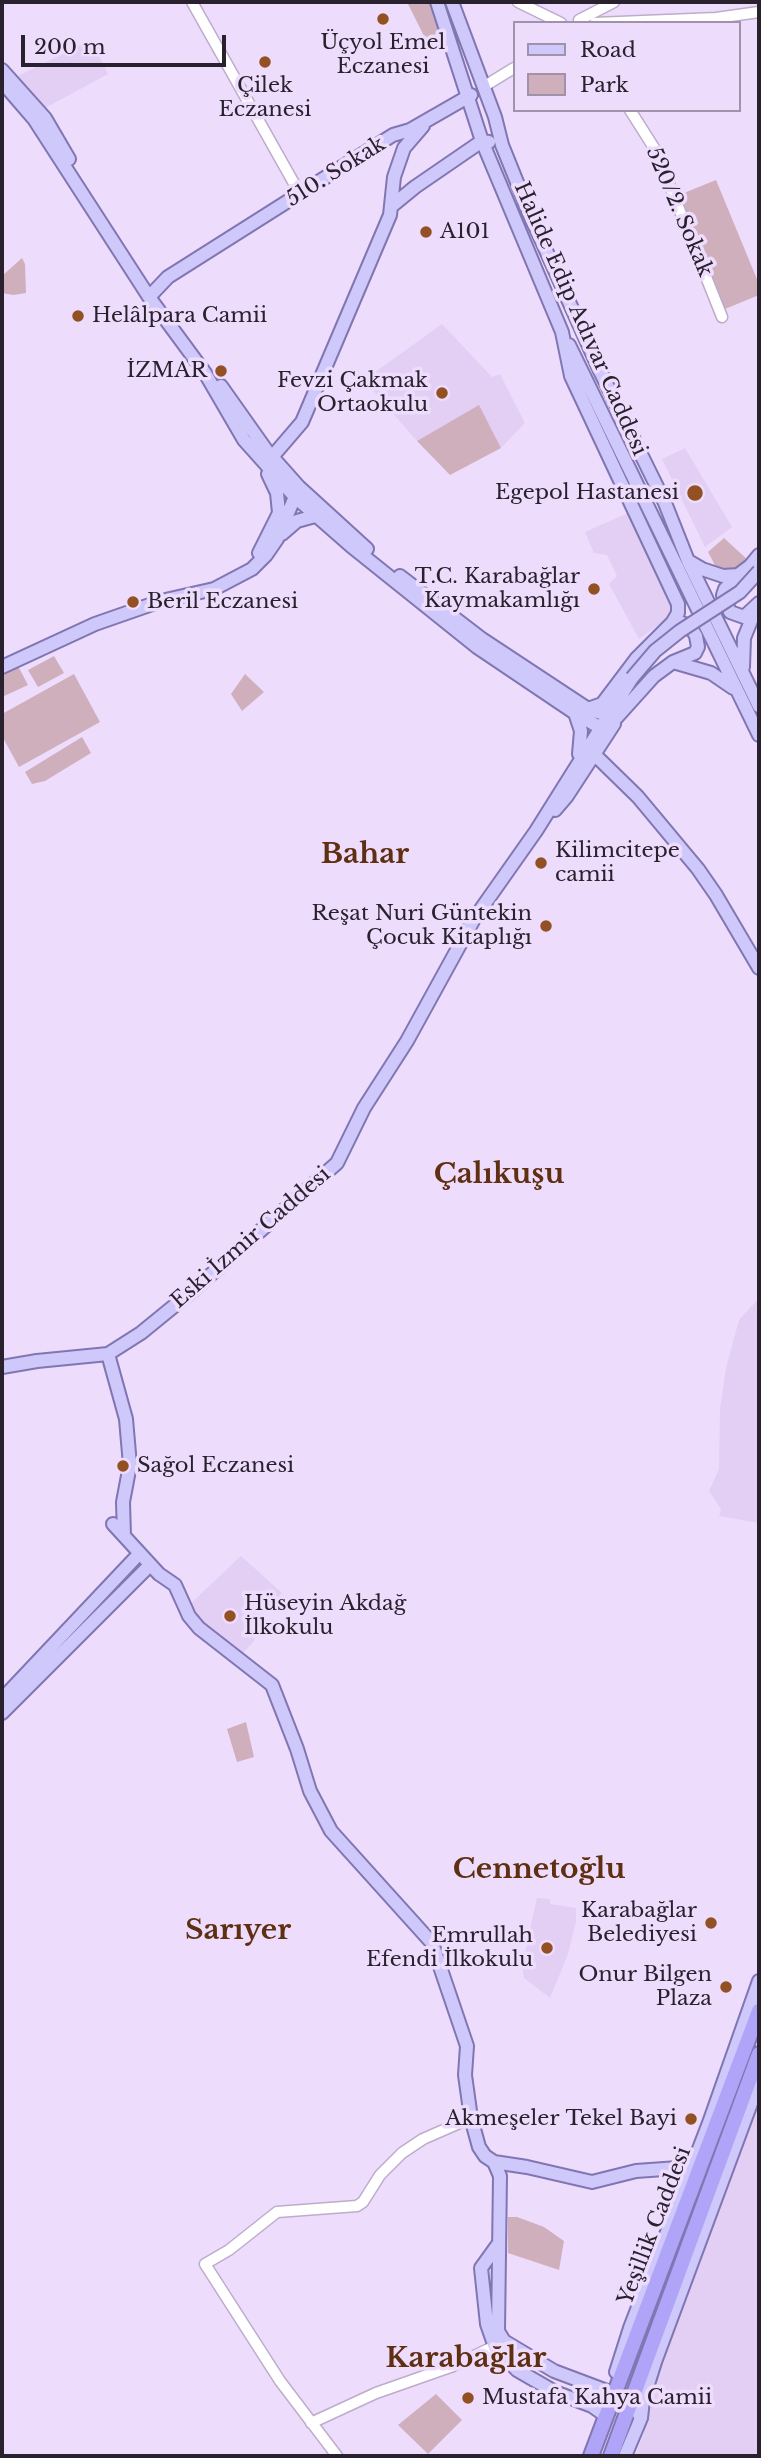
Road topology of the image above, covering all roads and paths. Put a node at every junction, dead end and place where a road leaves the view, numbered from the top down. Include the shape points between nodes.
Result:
1 (192, 2) edge
2 (437, 2) edge
3 (452, 2) edge
4 (518, 2) edge
5 (614, 2) edge
6 (759, 12) edge
7 (557, 21) edge
8 (580, 21) edge
9 (643, 21) edge
10 (512, 69) edge
11 (2, 70) edge
12 (2, 82) edge
13 (483, 87) junction
14 (467, 98) junction
15 (631, 112) edge
16 (428, 120) junction
17 (393, 135) junction
18 (482, 141) junction
19 (404, 148) junction
20 (394, 177) junction
21 (517, 182) junction
22 (415, 187) junction
23 (300, 194) junction
24 (393, 205) junction
25 (192, 263) junction
26 (145, 277) junction
27 (168, 277) junction
28 (154, 294) junction
29 (722, 317) dead end
30 (609, 390) junction
31 (588, 397) junction
32 (267, 456) junction
33 (294, 492) junction
34 (279, 513) junction
35 (636, 515) junction
36 (316, 516) junction
37 (277, 539) junction
38 (666, 541) junction
39 (759, 555) edge
40 (688, 561) junction
41 (252, 569) junction
42 (759, 572) edge
43 (738, 575) junction
44 (723, 576) junction
45 (696, 577) junction
46 (759, 584) edge
47 (689, 590) junction
48 (759, 603) edge
49 (672, 623) junction
50 (722, 629) junction
51 (713, 644) junction
52 (695, 653) junction
53 (673, 662) junction
54 (2, 667) edge
55 (744, 675) junction
56 (635, 680) junction
57 (736, 690) junction
58 (613, 706) junction
59 (759, 706) edge
60 (582, 711) junction
61 (615, 722) junction
62 (599, 727) junction
63 (759, 735) edge
64 (595, 755) junction
65 (577, 764) junction
66 (536, 831) junction
67 (759, 968) edge
68 (108, 1354) junction
69 (2, 1367) edge
70 (113, 1524) dead end
71 (124, 1536) junction
72 (139, 1554) junction
73 (150, 1564) junction
74 (2, 1699) edge
75 (2, 1713) edge
76 (759, 1981) edge
77 (759, 2011) edge
78 (759, 2054) edge
79 (759, 2082) edge
80 (471, 2118) junction
81 (494, 2162) junction
82 (691, 2167) junction
83 (500, 2243) junction
84 (500, 2344) junction
85 (620, 2369) junction
86 (642, 2386) junction
87 (612, 2392) junction
88 (631, 2400) junction
89 (602, 2418) junction
90 (641, 2418) junction
91 (312, 2423) junction
92 (337, 2456) edge
93 (591, 2456) edge
94 (611, 2456) edge
95 (625, 2456) edge

1 - 23 street
2 - 14 main road
3 - 13 main road, Halide Edip Adıvar Caddesi
4 - 7 street
5 - 8 street
6 - 9 street
10 - 13 street
11 - 26 main road via 45,118
12 - 28 main road via 34,119
13 - 14 main road, 510. Sokak
13 - 21 main road, Halide Edip Adıvar Caddesi
14 - 16 main road, 510. Sokak
14 - 18 main road
15 - 29 street, 520/2. Sokak via 656,150
16 - 17 main road, 510. Sokak
16 - 19 main road
17 - 19 main road
17 - 23 main road, 510. Sokak
18 - 21 main road via 493,143
18 - 22 main road
18 - 31 main road, Halide Edip Adıvar Caddesi
19 - 20 main road
20 - 22 main road via 407,188
20 - 24 main road
21 - 30 main road, Halide Edip Adıvar Caddesi
22 - 24 main road
23 - 25 main road, 510. Sokak
24 - 32 main road via 294,433
25 - 27 main road, 510. Sokak
25 - 28 main road, 510. Sokak
26 - 27 main road
26 - 28 main road
27 - 28 main road, 510. Sokak
28 - 32 main road
30 - 31 main road
30 - 40 main road, Halide Edip Adıvar Caddesi
31 - 35 main road
31 - 38 main road, Halide Edip Adıvar Caddesi
32 - 33 main road
32 - 34 main road
33 - 34 main road
33 - 36 main road
33 - 37 main road
33 - 60 main road
34 - 41 main road
35 - 38 main road
35 - 49 main road via 677,600 678,613
36 - 37 main road via 297,521
36 - 60 main road via 477,647
37 - 41 main road
38 - 47 main road, Halide Edip Adıvar Caddesi
39 - 43 main road
40 - 44 main road
40 - 45 main road, Halide Edip Adıvar Caddesi
41 - 54 main road via 214,589 95,624
42 - 56 main road, Eski İzmir Caddesi, bridge via 740,592 655,651
43 - 44 main road
43 - 48 main road via 723,595 730,612 744,617
44 - 45 main road
45 - 47 main road
45 - 50 main road, Halide Edip Adıvar Caddesi
46 - 56 main road, Eski İzmir Caddesi via 660,656
47 - 51 main road, Halide Edip Adıvar Caddesi
48 - 55 main road via 744,638
49 - 52 main road via 690,626 698,640
49 - 60 main road via 636,659 602,704
50 - 51 main road
50 - 55 main road, Halide Edip Adıvar Caddesi
51 - 52 main road
51 - 57 main road, Halide Edip Adıvar Caddesi
52 - 53 main road
53 - 57 main road via 711,673
53 - 61 main road via 654,676
55 - 59 main road, Halide Edip Adıvar Caddesi
56 - 58 main road, Eski İzmir Caddesi
56 - 61 main road, Eski İzmir Caddesi
57 - 63 main road, Halide Edip Adıvar Caddesi
58 - 60 main road via 601,713
58 - 62 main road, Eski İzmir Caddesi
60 - 62 main road
60 - 65 main road
61 - 62 main road
61 - 64 main road, Eski İzmir Caddesi
62 - 65 main road, Eski İzmir Caddesi
64 - 66 main road, Eski İzmir Caddesi via 568,796
64 - 67 main road via 638,797 698,869
65 - 66 main road, Eski İzmir Caddesi
66 - 68 main road, Eski İzmir Caddesi via 474,919 337,1163 190,1293
68 - 69 main road, Eski İzmir Caddesi
68 - 71 main road via 126,1419 130,1465 123,1502
70 - 71 main road
71 - 72 main road
72 - 73 main road
72 - 74 main road
73 - 75 main road
73 - 80 main road via 175,1585 199,1628 272,1685 310,1791 331,1831 432,1943 467,2046 465,2076
76 - 82 main road
77 - 85 highway, Yeşillik Caddesi
78 - 86 highway, Yeşillik Caddesi
79 - 86 main road
80 - 81 main road via 478,2147
80 - 91 street via 402,2153 357,2206 277,2213 205,2264 279,2381
81 - 82 main road via 592,2182 636,2171
81 - 83 main road via 500,2176
82 - 85 main road
83 - 84 main road via 496,2322
83 - 84 main road via 481,2268 487,2324
84 - 87 main road via 554,2371
84 - 89 main road via 517,2370 592,2406
84 - 91 street
85 - 86 highway via 625,2380
85 - 87 highway, Yeşillik Caddesi
86 - 88 highway, Yeşillik Caddesi
86 - 90 main road
87 - 88 main road
87 - 89 highway, Yeşillik Caddesi
88 - 90 main road
88 - 94 highway, Yeşillik Caddesi
89 - 93 highway, Yeşillik Caddesi
90 - 95 main road
91 - 92 street

